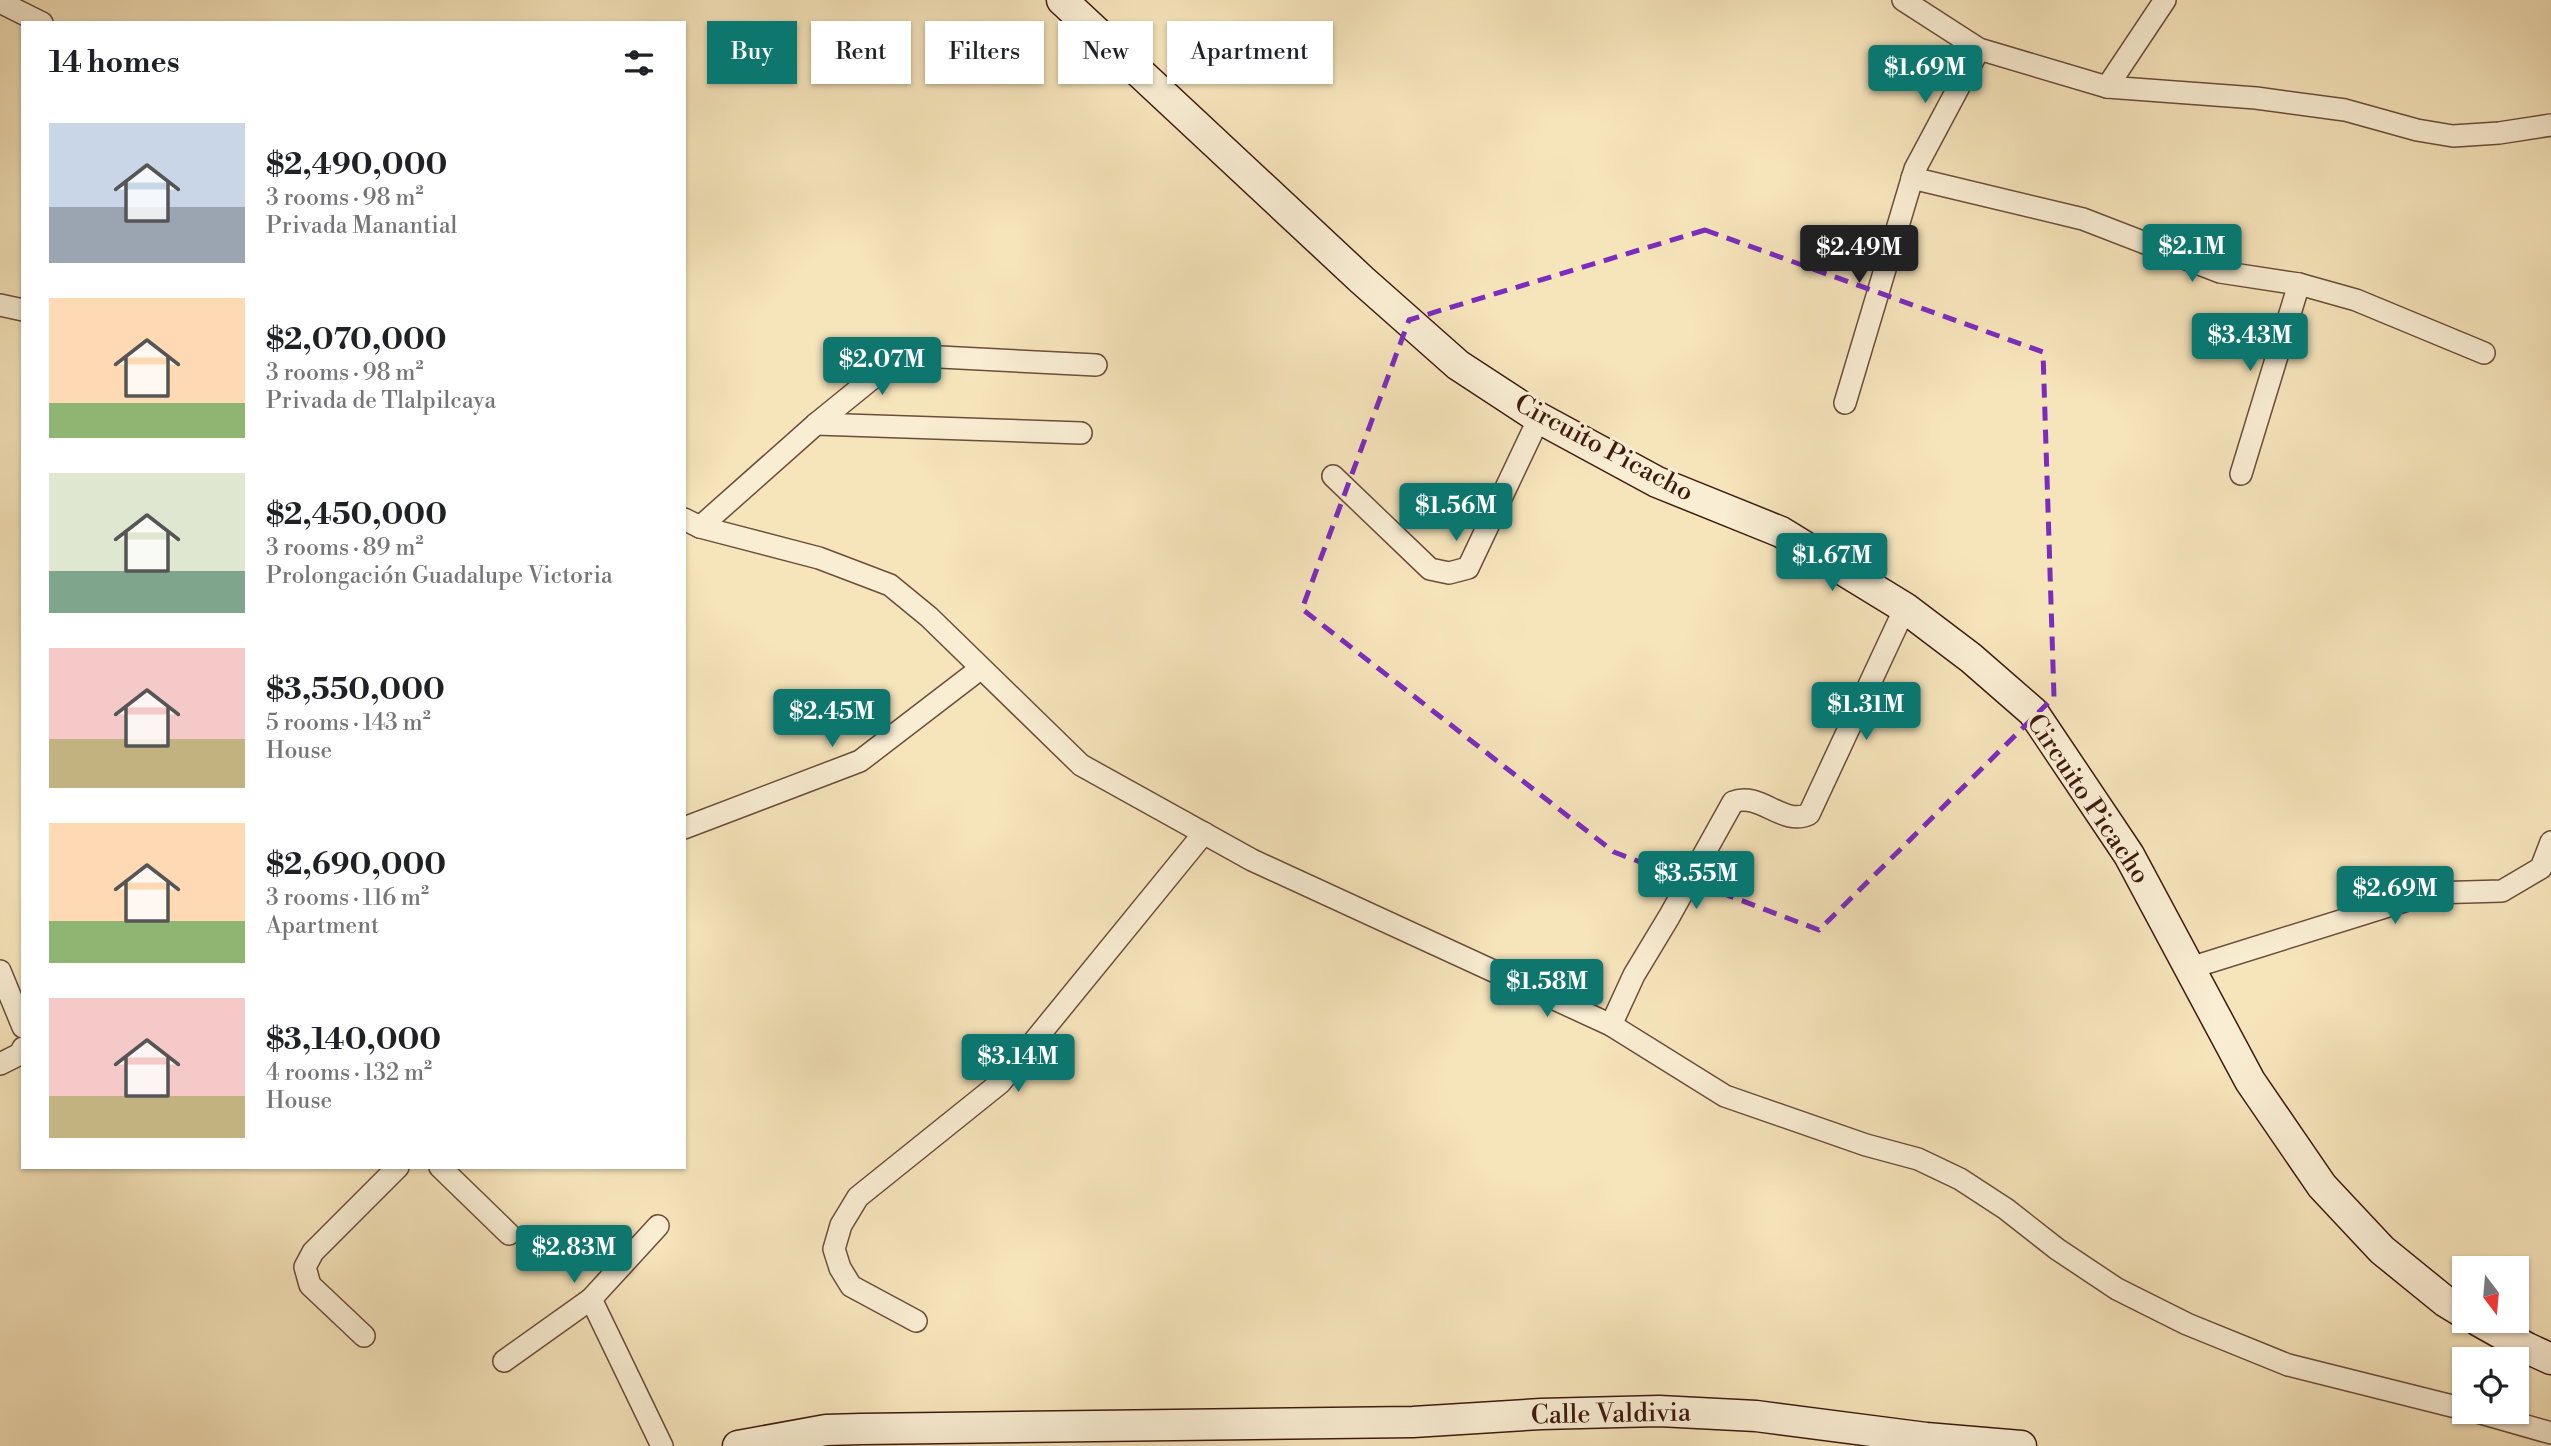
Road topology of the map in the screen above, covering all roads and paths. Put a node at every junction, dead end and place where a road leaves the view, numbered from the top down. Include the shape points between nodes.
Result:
1 (1062, 0) edge
2 (1903, 0) edge
3 (2165, 0) edge
4 (0, 2) edge
5 (38, 21) edge
6 (1979, 49) junction
7 (2107, 87) junction
8 (2551, 125) edge
9 (1912, 178) junction
10 (2299, 284) junction
11 (0, 305) edge
12 (21, 310) edge
13 (2484, 353) dead end
14 (1096, 365) dead end
15 (1845, 403) dead end
16 (1539, 418) junction
17 (816, 424) junction
18 (1081, 433) dead end
19 (2241, 474) dead end
20 (1333, 476) dead end
21 (692, 523) edge
22 (1905, 608) junction
23 (980, 669) junction
24 (686, 827) edge
25 (1204, 833) junction
26 (2551, 842) edge
27 (2190, 968) junction
28 (0, 971) edge
29 (21, 1022) edge
30 (1611, 1025) junction
31 (21, 1052) edge
32 (0, 1063) edge
33 (396, 1169) edge
34 (442, 1169) edge
35 (658, 1226) dead end
36 (509, 1234) dead end
37 (591, 1299) junction
38 (2452, 1306) edge
39 (916, 1321) dead end
40 (2502, 1334) edge
41 (364, 1336) dead end
42 (2551, 1359) edge
43 (504, 1361) dead end
44 (2452, 1406) edge
45 (2519, 1424) edge
46 (2551, 1433) edge
47 (855, 1437) edge
48 (663, 1446) edge
49 (738, 1446) edge
50 (2021, 1446) edge

1 - 16 main road, Circuito Picacho via 1362,281 1458,365
2 - 6 street
3 - 7 street
4 - 5 street
6 - 7 street
6 - 9 street
7 - 8 street via 2345,110 2454,136
9 - 10 street via 2082,219 2220,272
9 - 15 street
10 - 13 street via 2356,300
10 - 19 street
11 - 12 street
14 - 17 street via 901,355
16 - 20 street via 1468,568 1449,573 1430,569
16 - 22 main road, Circuito Picacho via 1657,482 1782,532
17 - 18 street
17 - 21 street
21 - 23 street via 819,558 890,585
22 - 27 main road, Circuito Picacho via 2033,712 2129,855
22 - 30 street via 1809,814 1789,816 1742,798 1733,802 1634,975
23 - 24 street via 860,761
23 - 25 street via 1081,765
25 - 30 street via 1252,860
25 - 39 street via 1000,1083 858,1197 841,1225 834,1249 851,1286
26 - 27 street via 2541,868 2502,891 2430,893
27 - 38 main road, Circuito Picacho via 2250,1081 2322,1186 2382,1250
28 - 29 street
30 - 44 street via 1725,1096 1918,1159 1959,1179 2117,1289 2187,1324 2288,1365
31 - 32 street
33 - 41 street via 313,1252 304,1267 310,1285
34 - 36 street
35 - 37 street
37 - 43 street
37 - 48 street
40 - 42 main road
45 - 46 street
47 - 49 main road, Calle Valdivia via 826,1430
47 - 50 main road, Calle Valdivia via 1659,1411 1756,1416

